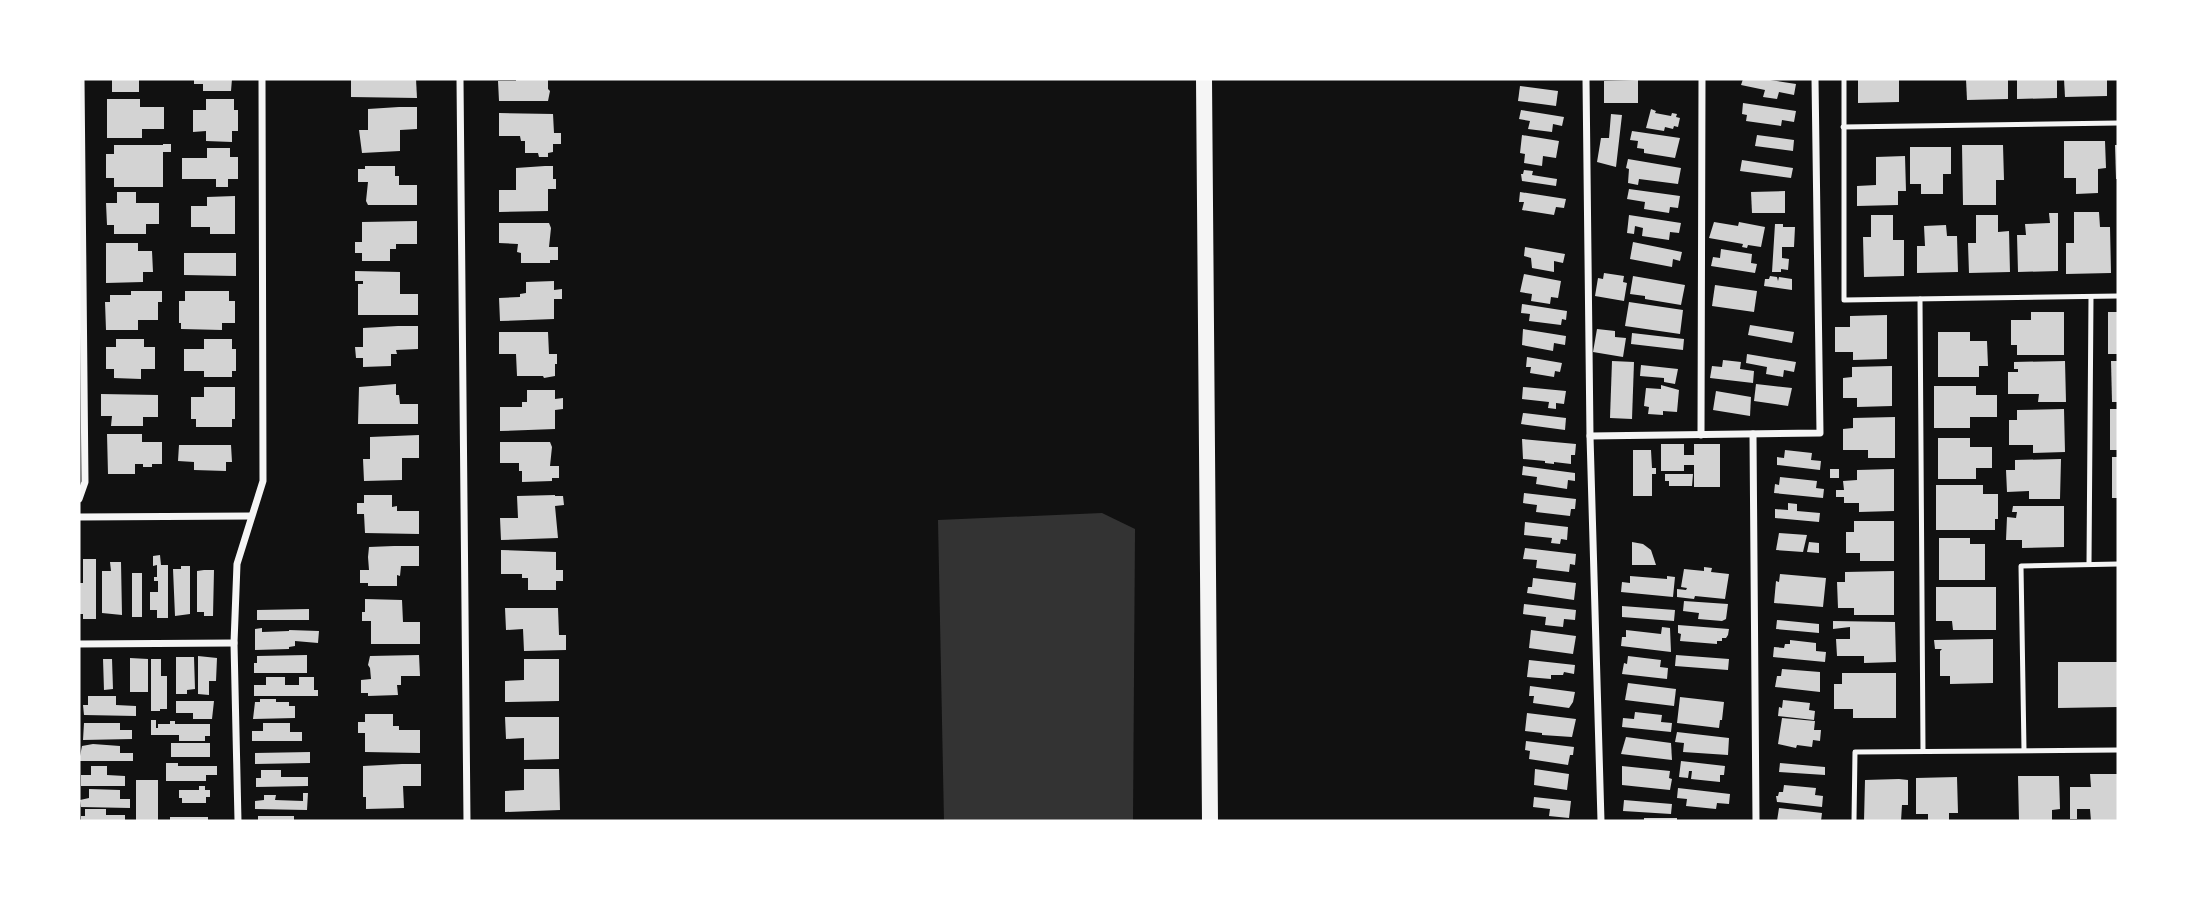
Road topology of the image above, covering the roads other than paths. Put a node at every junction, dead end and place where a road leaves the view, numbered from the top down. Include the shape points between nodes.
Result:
1 (80, 79) edge
2 (262, 79) edge
3 (460, 79) edge
4 (1204, 79) edge
5 (1586, 79) edge
6 (1702, 79) edge
7 (1815, 79) edge
8 (1844, 79) edge
9 (2118, 123) edge
10 (1843, 127) junction
11 (2091, 296) junction
12 (2118, 296) edge
13 (1920, 299) junction
14 (1753, 434) junction
15 (1701, 435) junction
16 (1590, 436) junction
17 (79, 499) edge
18 (251, 516) junction
19 (79, 517) edge
20 (2090, 564) junction
21 (2118, 564) edge
22 (234, 643) junction
23 (79, 644) edge
24 (1923, 750) junction
25 (2024, 750) junction
26 (2118, 750) edge
27 (238, 821) edge
28 (467, 821) edge
29 (1210, 821) edge
30 (1601, 821) edge
31 (1756, 821) edge
32 (1854, 821) edge

1 - 17 street via 85,482
2 - 18 street via 263,481
3 - 28 street
4 - 29 main road
5 - 16 street
6 - 15 street
7 - 14 street via 1821,433
8 - 10 lane
9 - 10 lane
10 - 13 lane via 1844,300
11 - 12 lane
11 - 13 lane
11 - 20 lane
13 - 24 lane
14 - 15 street
14 - 31 street
15 - 16 street
16 - 30 street
18 - 19 street
18 - 22 street via 237,564
20 - 21 lane
20 - 25 lane via 2021,566
22 - 23 street
22 - 27 street
24 - 25 lane
24 - 32 lane via 1855,752
25 - 26 lane

